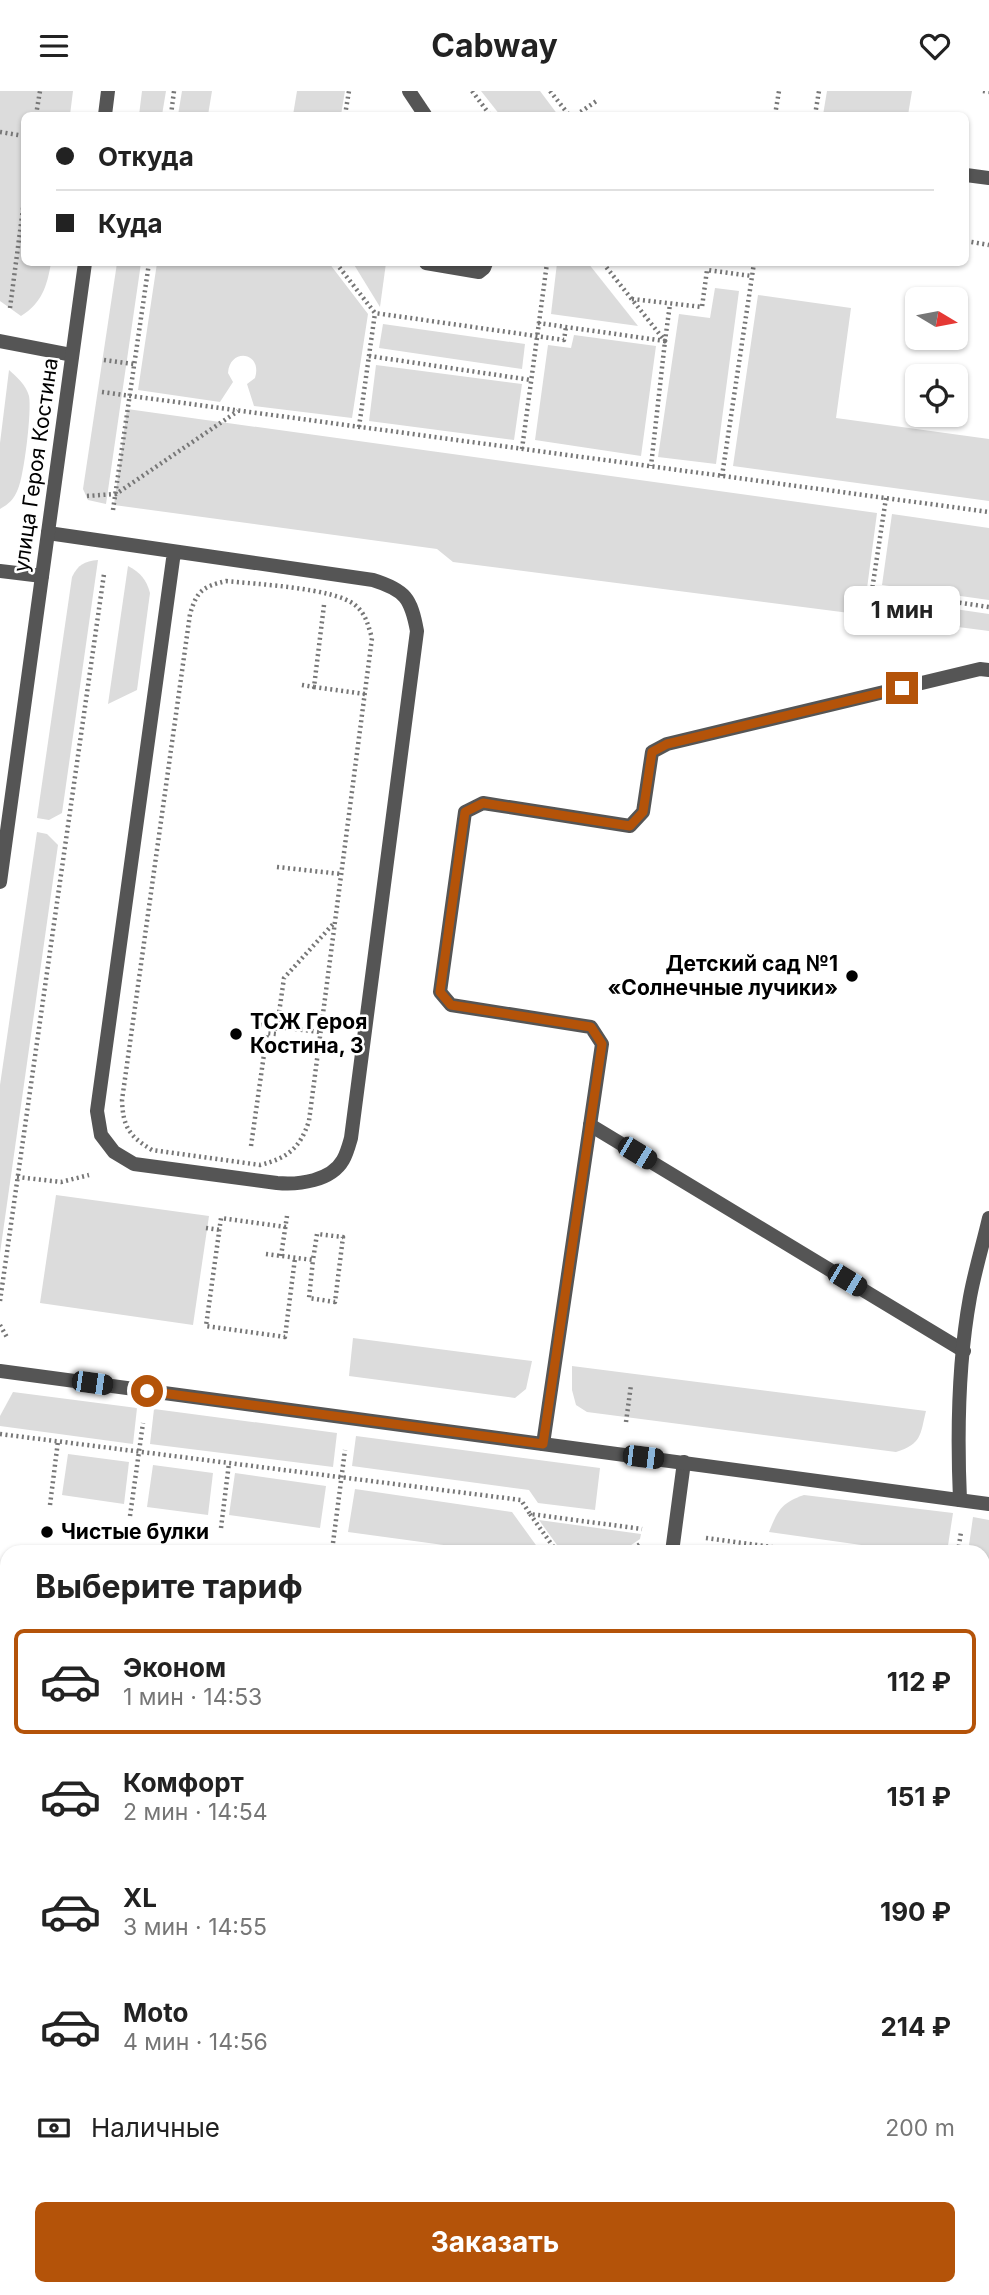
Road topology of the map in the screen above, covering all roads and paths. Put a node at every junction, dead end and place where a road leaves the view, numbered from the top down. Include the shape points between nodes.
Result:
1 (40, 91) edge
2 (108, 91) edge
3 (174, 91) edge
4 (349, 91) edge
5 (410, 91) edge
6 (472, 91) edge
7 (550, 91) edge
8 (779, 91) edge
9 (819, 91) edge
10 (983, 91) edge
11 (989, 92) edge
12 (598, 100) dead end
13 (36, 112) edge
14 (105, 112) edge
15 (171, 112) edge
16 (346, 112) edge
17 (422, 112) edge
18 (488, 112) edge
19 (567, 112) edge
20 (580, 112) edge
21 (776, 112) edge
22 (816, 112) edge
23 (0, 132) edge
24 (21, 136) edge
25 (969, 175) edge
26 (989, 178) edge
27 (21, 221) edge
28 (969, 241) edge
29 (989, 244) edge
30 (85, 266) edge
31 (149, 266) edge
32 (338, 266) edge
33 (441, 266) edge
34 (485, 266) edge
35 (547, 266) edge
36 (605, 266) edge
37 (754, 266) edge
38 (752, 275) junction
39 (632, 299) junction
40 (670, 304) junction
41 (375, 313) junction
42 (538, 323) junction
43 (566, 327) junction
44 (537, 336) junction
45 (3, 341) edge
46 (665, 341) junction
47 (72, 355) junction
48 (369, 356) junction
49 (531, 380) junction
50 (130, 396) junction
51 (239, 411) junction
52 (359, 427) junction
53 (522, 449) junction
54 (651, 466) junction
55 (722, 476) junction
56 (116, 494) junction
57 (886, 498) junction
58 (989, 512) edge
59 (48, 534) junction
60 (109, 543) junction
61 (174, 552) junction
62 (0, 571) edge
63 (42, 576) junction
64 (326, 594) junction
65 (989, 607) edge
66 (989, 670) edge
67 (302, 685) dead end
68 (314, 687) junction
69 (365, 694) junction
70 (277, 867) dead end
71 (341, 874) junction
72 (0, 882) edge
73 (335, 921) junction
74 (254, 1024) dead end
75 (277, 1027) junction
76 (320, 1032) junction
77 (590, 1125) junction
78 (248, 1163) junction
79 (989, 1218) edge
80 (286, 1227) dead end
81 (206, 1228) dead end
82 (220, 1230) junction
83 (266, 1254) dead end
84 (295, 1258) junction
85 (313, 1260) junction
86 (0, 1301) edge
87 (964, 1351) junction
88 (0, 1371) edge
89 (631, 1385) dead end
90 (147, 1391) junction
91 (348, 1417) junction
92 (624, 1430) dead end
93 (0, 1434) edge
94 (58, 1441) junction
95 (543, 1444) junction
96 (140, 1451) junction
97 (684, 1462) junction
98 (229, 1463) junction
99 (342, 1477) junction
100 (960, 1500) junction
101 (989, 1504) edge
102 (50, 1505) dead end
103 (530, 1514) junction
104 (130, 1516) dead end
105 (221, 1528) dead end
106 (675, 1533) junction
107 (333, 1543) dead end
108 (552, 1545) edge
109 (673, 1545) edge
110 (751, 1545) edge

1 - 13 path
2 - 14 street
3 - 15 path
4 - 16 path
5 - 17 street
6 - 18 path
7 - 19 path
8 - 21 path
9 - 22 path
10 - 11 path
12 - 20 path
23 - 24 path
25 - 26 street
27 - 45 path
28 - 29 path
30 - 47 street, улица Героя Костина
31 - 50 path
32 - 41 path
33 - 34 street via 471,272
35 - 42 path
36 - 39 path
37 - 38 path
38 - 40 path via 707,270 702,307
38 - 55 path
39 - 40 path
39 - 46 path
40 - 46 path
41 - 44 path
41 - 48 path
42 - 43 path
42 - 44 path
43 - 44 path via 564,340
43 - 46 path
44 - 49 path
45 - 47 street
46 - 54 path
47 - 59 street, улица Героя Костина
48 - 49 path
48 - 52 path
49 - 53 path
50 - 51 path
50 - 56 path
51 - 52 path
51 - 56 path
52 - 53 path
53 - 54 path
54 - 55 path
55 - 57 path
56 - 60 path
57 - 58 path
57 - 65 path via 872,590
59 - 60 street
59 - 63 street, улица Героя Костина
60 - 61 street
60 - 86 path
61 - 61 street via 373,580 398,588 413,606 417,631 351,1138 342,1163 320,1179 299,1184 134,1164 114,1152 101,1135 97,1111
62 - 63 street
63 - 72 street, улица Героя Костина
64 - 68 path
64 - 69 path via 354,603 366,617 372,638
64 - 78 path via 226,580 208,585 195,596 122,1100 127,1129 152,1150
66 - 77 street via 667,744 652,752 643,812 630,826 483,803 465,812 440,992 451,1005 591,1027 602,1044
67 - 68 path
68 - 69 path
69 - 71 path
70 - 71 path
71 - 73 path
73 - 75 path via 284,978
73 - 76 path
74 - 75 path
75 - 76 path
75 - 78 path via 276,1034 267,1033
76 - 78 path via 303,1138 275,1161
77 - 87 street
77 - 95 street
79 - 87 street via 970,1298
80 - 82 path via 221,1218
81 - 82 path
82 - 84 path via 206,1326 285,1337
83 - 84 path
84 - 85 path
85 - 85 path via 317,1234 343,1237 335,1302 309,1298
87 - 100 street via 958,1415
88 - 90 street
89 - 92 path
90 - 91 street
90 - 96 path
91 - 95 street
91 - 99 path
93 - 94 path
94 - 96 path
94 - 102 path
95 - 97 street
96 - 98 path
96 - 104 path
97 - 100 street
97 - 106 street
98 - 99 path
98 - 105 path
99 - 103 path via 521,1500
99 - 107 path
100 - 101 street
103 - 106 path
103 - 108 path
106 - 109 street
106 - 110 path

